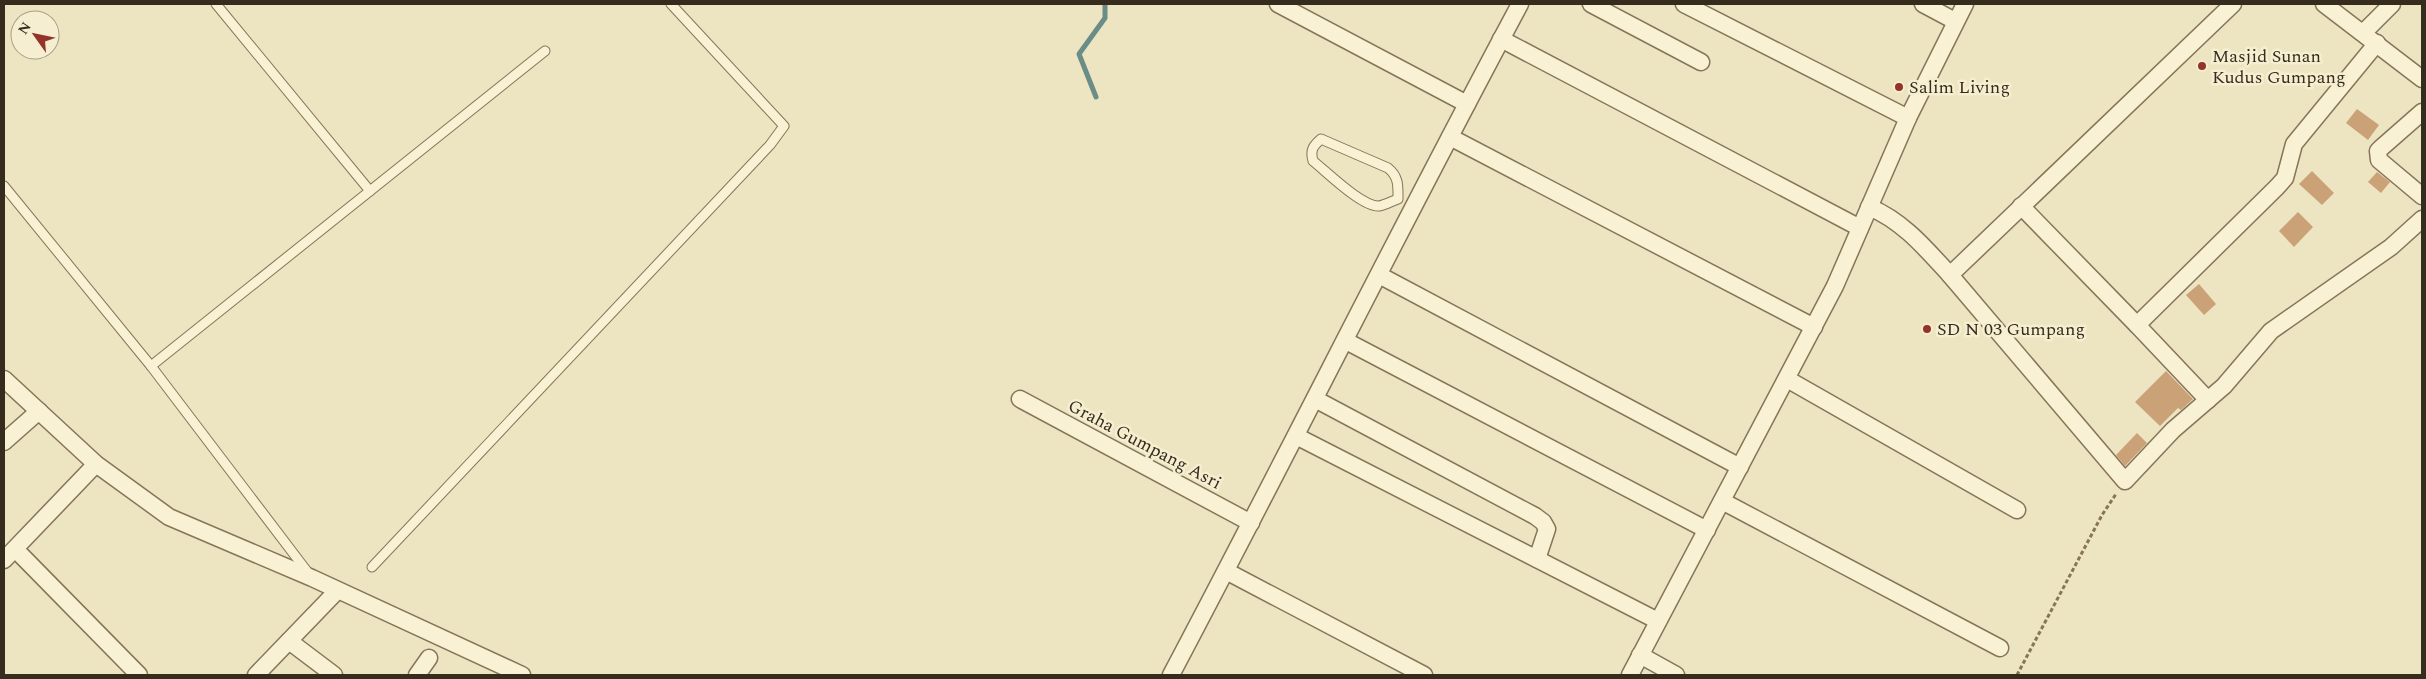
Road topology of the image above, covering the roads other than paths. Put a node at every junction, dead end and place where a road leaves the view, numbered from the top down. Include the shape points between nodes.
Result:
1 (216, 4) edge
2 (671, 4) edge
3 (1278, 4) edge
4 (1520, 4) edge
5 (1591, 4) edge
6 (1684, 4) edge
7 (1923, 4) edge
8 (1965, 4) edge
9 (2232, 4) edge
10 (2324, 4) edge
11 (2392, 4) edge
12 (1955, 21) junction
13 (2364, 32) junction
14 (1501, 39) junction
15 (2377, 43) junction
16 (545, 51) dead end
17 (1701, 62) dead end
18 (2422, 78) edge
19 (1467, 104) junction
20 (2422, 112) edge
21 (1908, 118) junction
22 (1450, 137) junction
23 (4, 186) edge
24 (370, 191) junction
25 (2422, 196) edge
26 (1405, 204) junction
27 (2022, 206) junction
28 (1869, 207) junction
29 (2422, 219) edge
30 (1860, 228) junction
31 (1379, 275) junction
32 (1950, 275) junction
33 (2136, 325) junction
34 (1814, 327) junction
35 (1346, 341) junction
36 (151, 366) junction
37 (4, 379) edge
38 (1788, 379) junction
39 (1020, 399) dead end
40 (1315, 399) junction
41 (2208, 400) junction
42 (39, 411) junction
43 (1296, 436) junction
44 (4, 442) edge
45 (96, 464) junction
46 (1740, 467) junction
47 (1722, 501) junction
48 (2017, 510) dead end
49 (1251, 524) junction
50 (1707, 530) junction
51 (21, 555) dead end
52 (1536, 559) junction
53 (4, 560) edge
54 (372, 567) dead end
55 (1226, 571) junction
56 (312, 578) junction
57 (337, 590) junction
58 (1658, 621) junction
59 (289, 641) junction
60 (2000, 648) dead end
61 (1640, 655) junction
62 (429, 658) dead end
63 (139, 675) edge
64 (256, 675) edge
65 (334, 675) edge
66 (417, 675) edge
67 (522, 675) edge
68 (1170, 675) edge
69 (1424, 675) edge
70 (1630, 675) edge
71 (1676, 675) edge

1 - 24 lane
2 - 54 lane via 784,126 770,145
3 - 19 street
4 - 14 street
5 - 17 street
6 - 21 street
7 - 12 street
8 - 12 street
9 - 27 street
10 - 13 street
11 - 13 street
12 - 21 street
13 - 15 street
14 - 19 street
14 - 30 street
15 - 18 street
15 - 33 street via 2294,144 2285,178
16 - 24 lane
19 - 22 street
20 - 25 street via 2378,154 2379,160
21 - 28 street
22 - 26 street
22 - 34 street
23 - 36 lane
24 - 36 lane
26 - 26 lane via 1379,206 1360,198 1314,161 1311,153 1314,145 1321,139 1388,168 1395,174
26 - 31 street
27 - 32 street
27 - 33 street
28 - 30 street
28 - 32 street via 1898,223 1916,238
29 - 41 street via 2391,247 2270,331 2224,386
30 - 34 street
31 - 35 street
31 - 46 street
32 - 41 street via 2126,481 2173,430
33 - 41 street
34 - 38 street
35 - 40 street
35 - 50 street
36 - 56 lane
37 - 42 street
38 - 46 street
38 - 48 street
39 - 49 street, Graha Gumpang Asri
40 - 43 street
40 - 52 street via 1536,516 1547,529
42 - 44 street
42 - 45 street
43 - 49 street
43 - 52 street
45 - 53 street
45 - 56 street via 169,517
46 - 47 street
47 - 50 street
47 - 60 street
49 - 55 street
50 - 58 street
51 - 63 street
52 - 58 street
55 - 68 street
55 - 69 street
56 - 57 street
57 - 59 street
57 - 67 street
58 - 61 street
59 - 64 street
59 - 65 street
61 - 70 street
61 - 71 street
62 - 66 street

